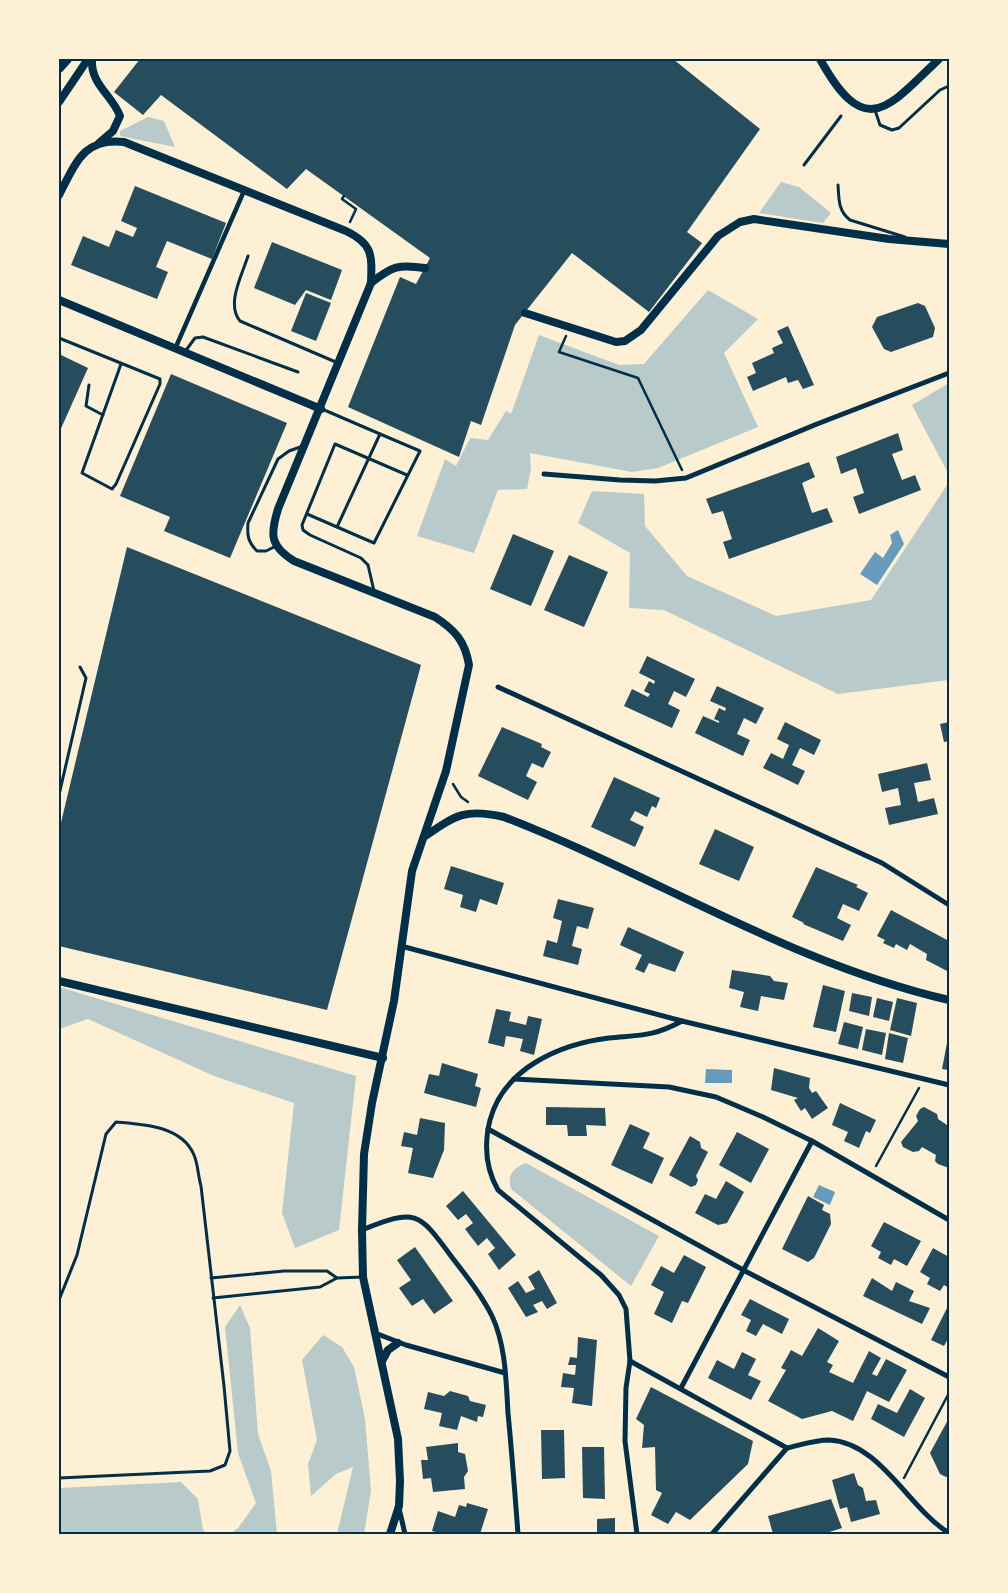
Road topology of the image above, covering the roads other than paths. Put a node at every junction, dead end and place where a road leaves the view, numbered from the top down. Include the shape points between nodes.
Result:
1 (67, 59) edge
2 (88, 59) edge
3 (92, 59) edge
4 (820, 59) edge
5 (939, 59) edge
6 (59, 68) edge
7 (949, 86) edge
8 (59, 102) edge
9 (875, 110) junction
10 (841, 116) dead end
11 (100, 143) junction
12 (804, 165) dead end
13 (838, 185) dead end
14 (244, 191) junction
15 (59, 195) edge
16 (915, 241) junction
17 (949, 244) edge
18 (248, 256) dead end
19 (425, 268) dead end
20 (371, 283) junction
21 (59, 300) edge
22 (525, 313) dead end
23 (59, 338) edge
24 (175, 349) junction
25 (184, 353) junction
26 (339, 363) junction
27 (121, 364) junction
28 (298, 372) dead end
29 (949, 373) edge
30 (90, 385) dead end
31 (321, 409) junction
32 (103, 415) junction
33 (380, 434) junction
34 (305, 445) junction
35 (370, 459) junction
36 (544, 474) dead end
37 (407, 475) junction
38 (307, 514) junction
39 (337, 527) junction
40 (276, 546) junction
41 (374, 592) junction
42 (80, 667) dead end
43 (498, 687) dead end
44 (59, 795) edge
45 (424, 837) junction
46 (949, 905) edge
47 (401, 946) junction
48 (59, 981) edge
49 (949, 1000) edge
50 (682, 1022) junction
51 (383, 1058) junction
52 (514, 1079) junction
53 (949, 1085) edge
54 (488, 1129) junction
55 (812, 1141) junction
56 (949, 1220) edge
57 (362, 1230) junction
58 (745, 1271) junction
59 (363, 1277) junction
60 (211, 1278) junction
61 (337, 1278) junction
62 (214, 1298) junction
63 (59, 1300) edge
64 (376, 1333) junction
65 (398, 1342) junction
66 (382, 1361) junction
67 (630, 1361) junction
68 (505, 1373) junction
69 (949, 1377) edge
70 (681, 1388) junction
71 (787, 1448) junction
72 (59, 1478) edge
73 (399, 1506) junction
74 (949, 1533) edge
75 (390, 1534) edge
76 (405, 1534) edge
77 (518, 1534) edge
78 (637, 1534) edge
79 (712, 1534) edge

1 - 6 main road
2 - 8 street
3 - 11 street via 97,82 120,116 113,131
4 - 9 street via 830,78 851,102
5 - 9 street via 898,98
7 - 9 lane via 940,90 899,128 892,130 880,125
10 - 12 lane
11 - 14 street via 114,141 137,146
11 - 15 street via 77,159
13 - 16 lane via 844,216
14 - 20 street via 362,238 370,249
14 - 24 street
16 - 17 street
16 - 22 street via 754,219 740,222 718,236 634,337 616,342
18 - 26 lane via 233,305 234,314 240,321
19 - 20 street via 404,265 392,268
20 - 26 street
21 - 24 street
23 - 27 lane
24 - 25 street
25 - 28 lane via 195,338 203,337
25 - 31 street
26 - 31 street
27 - 32 lane
27 - 32 lane via 155,376 160,379 160,384 112,489 82,473
29 - 36 street via 686,478 646,481
30 - 32 lane via 86,406
31 - 33 lane
31 - 34 street
33 - 35 lane
33 - 37 lane via 420,451
34 - 40 street via 273,524
34 - 40 lane via 278,459 248,523 249,543 257,551
35 - 37 lane
35 - 38 lane via 335,444
35 - 39 lane
37 - 39 lane via 374,543
38 - 39 lane
38 - 41 lane via 302,525 304,530 361,558 368,565
40 - 41 street via 294,561
41 - 45 street via 435,617 461,638 467,651 467,682 446,772
42 - 44 lane via 86,678
43 - 46 street via 882,863
45 - 47 street via 412,871
45 - 49 street via 462,815 481,812 504,817 800,952
47 - 50 street
47 - 51 street
48 - 51 street
50 - 52 street via 662,1032 579,1044 538,1061
50 - 53 street
51 - 57 street via 364,1154
52 - 54 street via 492,1112
52 - 55 street via 669,1087 716,1097
54 - 58 street
54 - 67 street via 487,1158 490,1176 498,1190 601,1275 619,1295 626,1309
55 - 56 street
55 - 58 street
57 - 59 street
57 - 68 street via 396,1216 409,1216 430,1229 482,1297 500,1340
58 - 69 street
58 - 70 street
59 - 61 lane
59 - 64 street
60 - 61 lane via 284,1271 327,1271
60 - 62 lane
60 - 63 lane via 201,1186 194,1155 182,1138 166,1131 142,1124 116,1122 106,1134 76,1255
61 - 62 lane via 320,1287
62 - 72 lane via 230,1451 225,1465 210,1471
64 - 65 street
64 - 66 street
65 - 66 street
65 - 68 street
66 - 73 street via 398,1439
67 - 70 street
67 - 78 street via 625,1441
68 - 77 street
70 - 71 street
71 - 74 street via 829,1440 848,1444 868,1455
71 - 79 street
73 - 75 street
73 - 76 street

